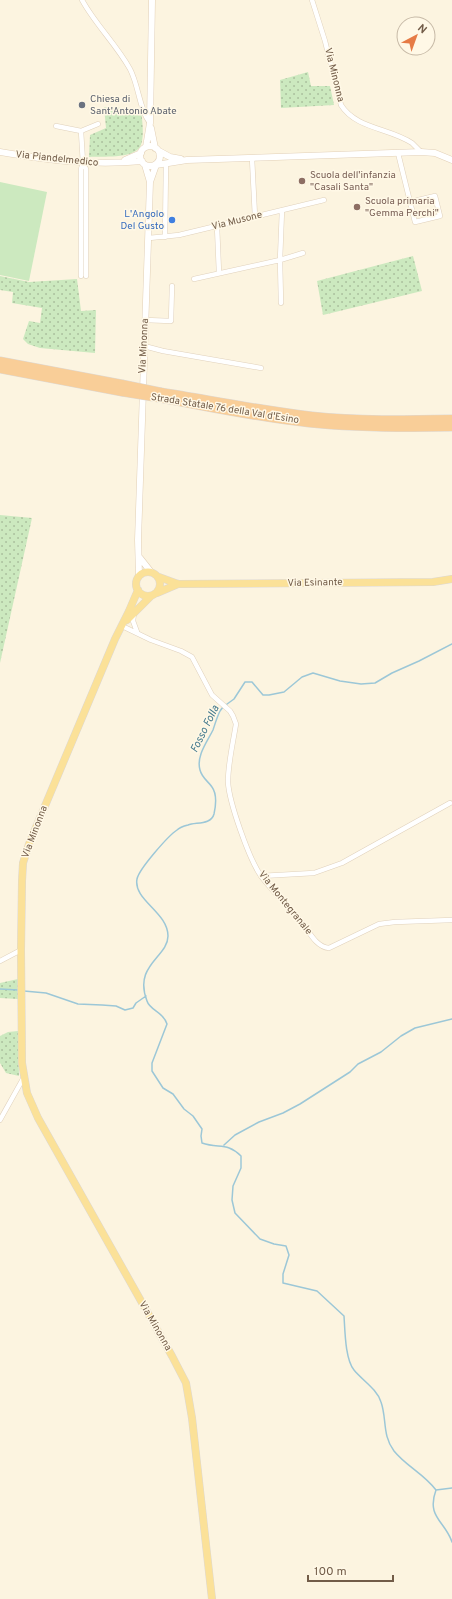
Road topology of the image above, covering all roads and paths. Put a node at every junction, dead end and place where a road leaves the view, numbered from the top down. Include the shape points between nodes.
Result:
1 (82, 0) edge
2 (152, 0) edge
3 (312, 0) edge
4 (150, 123) junction
5 (98, 124) dead end
6 (56, 126) dead end
7 (81, 131) junction
8 (146, 147) junction
9 (157, 150) junction
10 (0, 152) edge
11 (421, 152) junction
12 (141, 153) junction
13 (398, 153) junction
14 (252, 158) junction
15 (187, 160) junction
16 (452, 160) edge
17 (83, 163) junction
18 (144, 163) junction
19 (166, 163) junction
20 (114, 164) junction
21 (156, 165) junction
22 (150, 182) junction
23 (324, 200) dead end
24 (410, 202) junction
25 (282, 210) junction
26 (254, 217) junction
27 (217, 226) junction
28 (164, 237) junction
29 (149, 238) junction
30 (303, 253) dead end
31 (280, 260) junction
32 (219, 273) junction
33 (84, 276) dead end
34 (194, 279) dead end
35 (172, 286) dead end
36 (281, 303) dead end
37 (145, 320) junction
38 (144, 346) junction
39 (0, 361) edge
40 (261, 368) dead end
41 (0, 369) edge
42 (122, 388) junction
43 (160, 395) junction
44 (452, 413) edge
45 (353, 419) junction
46 (452, 419) edge
47 (452, 427) edge
48 (140, 558) junction
49 (151, 572) junction
50 (139, 576) junction
51 (159, 577) junction
52 (452, 580) edge
53 (178, 584) junction
54 (138, 590) junction
55 (154, 594) junction
56 (134, 613) junction
57 (122, 626) junction
58 (137, 632) junction
59 (450, 803) dead end
60 (261, 876) junction
61 (452, 920) edge
62 (20, 950) junction
63 (0, 961) edge
64 (24, 1077) junction
65 (0, 1120) edge
66 (212, 1599) edge

1 - 4 street via 131,71 144,114
2 - 4 main road, Via Minonna
3 - 11 street, Via Minonna via 344,111 352,118 411,143
4 - 8 main road, Via Minonna
4 - 9 main road, Via Minonna
5 - 7 street
6 - 7 street
7 - 17 street
8 - 9 main road, Via Minonna
8 - 12 main road
9 - 15 main road, Via Minonna via 170,157
9 - 21 main road, Via Minonna via 160,159
10 - 17 main road, Via Piandelmedico
11 - 13 main road, Via Minonna
11 - 16 main road, Via Minonna via 436,153
12 - 18 main road, Via Minonna
12 - 20 main road, Via Piandelmedico
13 - 14 main road, Via Minonna
13 - 24 street
14 - 15 main road, Via Minonna
14 - 26 street
15 - 19 main road, Via Minonna
17 - 20 main road, Via Piandelmedico
17 - 33 street via 81,169
18 - 20 main road, Via Piandelmedico
18 - 21 main road, Via Minonna
18 - 22 main road, Via Minonna
19 - 21 main road, Via Minonna
19 - 28 street
21 - 22 main road, Via Minonna
22 - 29 main road, Via Minonna
23 - 25 street, Via Musone
24 - 24 street via 415,222 440,216 435,196
25 - 26 street, Via Musone
25 - 31 street
26 - 27 street, Via Musone
27 - 28 street, Via Musone
27 - 32 street
28 - 29 street, Via Musone
29 - 37 main road, Via Minonna
30 - 31 street
31 - 32 street
31 - 36 street
32 - 34 street
35 - 37 street via 171,320
37 - 38 main road, Via Minonna
38 - 40 street
38 - 48 main road, Via Minonna via 138,540
39 - 42 highway, Strada Statale 76 della Val d'Esino
41 - 42 highway, Strada Statale 76 della Val d'Esino
42 - 43 highway, Strada Statale 76 della Val d'Esino, bridge
43 - 45 highway, Strada Statale 76 della Val d'Esino via 312,416
43 - 47 highway, Strada Statale 76 della Val d'Esino via 268,418 310,423 401,428
44 - 45 highway via 423,417
45 - 46 highway, Strada Statale 76 della Val d'Esino
48 - 49 main road
48 - 50 main road, Via Minonna
49 - 50 main road
49 - 51 main road
50 - 54 main road via 136,582
51 - 53 main road, Via Esinante
51 - 55 main road via 160,587
52 - 53 main road, Via Esinante
53 - 55 main road, Via Esinante
54 - 55 main road via 144,595
54 - 57 main road, Via Minonna
55 - 56 main road, Via Minonna
56 - 57 main road, Via Minonna
56 - 58 street via 133,621
57 - 58 street, Via Montegranale
57 - 62 main road, Via Minonna via 23,863
58 - 60 street, Via Montegranale via 192,657 212,695 233,716 236,724 228,782 231,801 252,861
59 - 60 street via 336,865 314,873
60 - 61 street, Via Montegranale via 324,948 380,924
62 - 63 street
62 - 64 main road, Via Minonna
64 - 65 street
64 - 66 main road, Via Minonna via 27,1093 38,1118 186,1383

